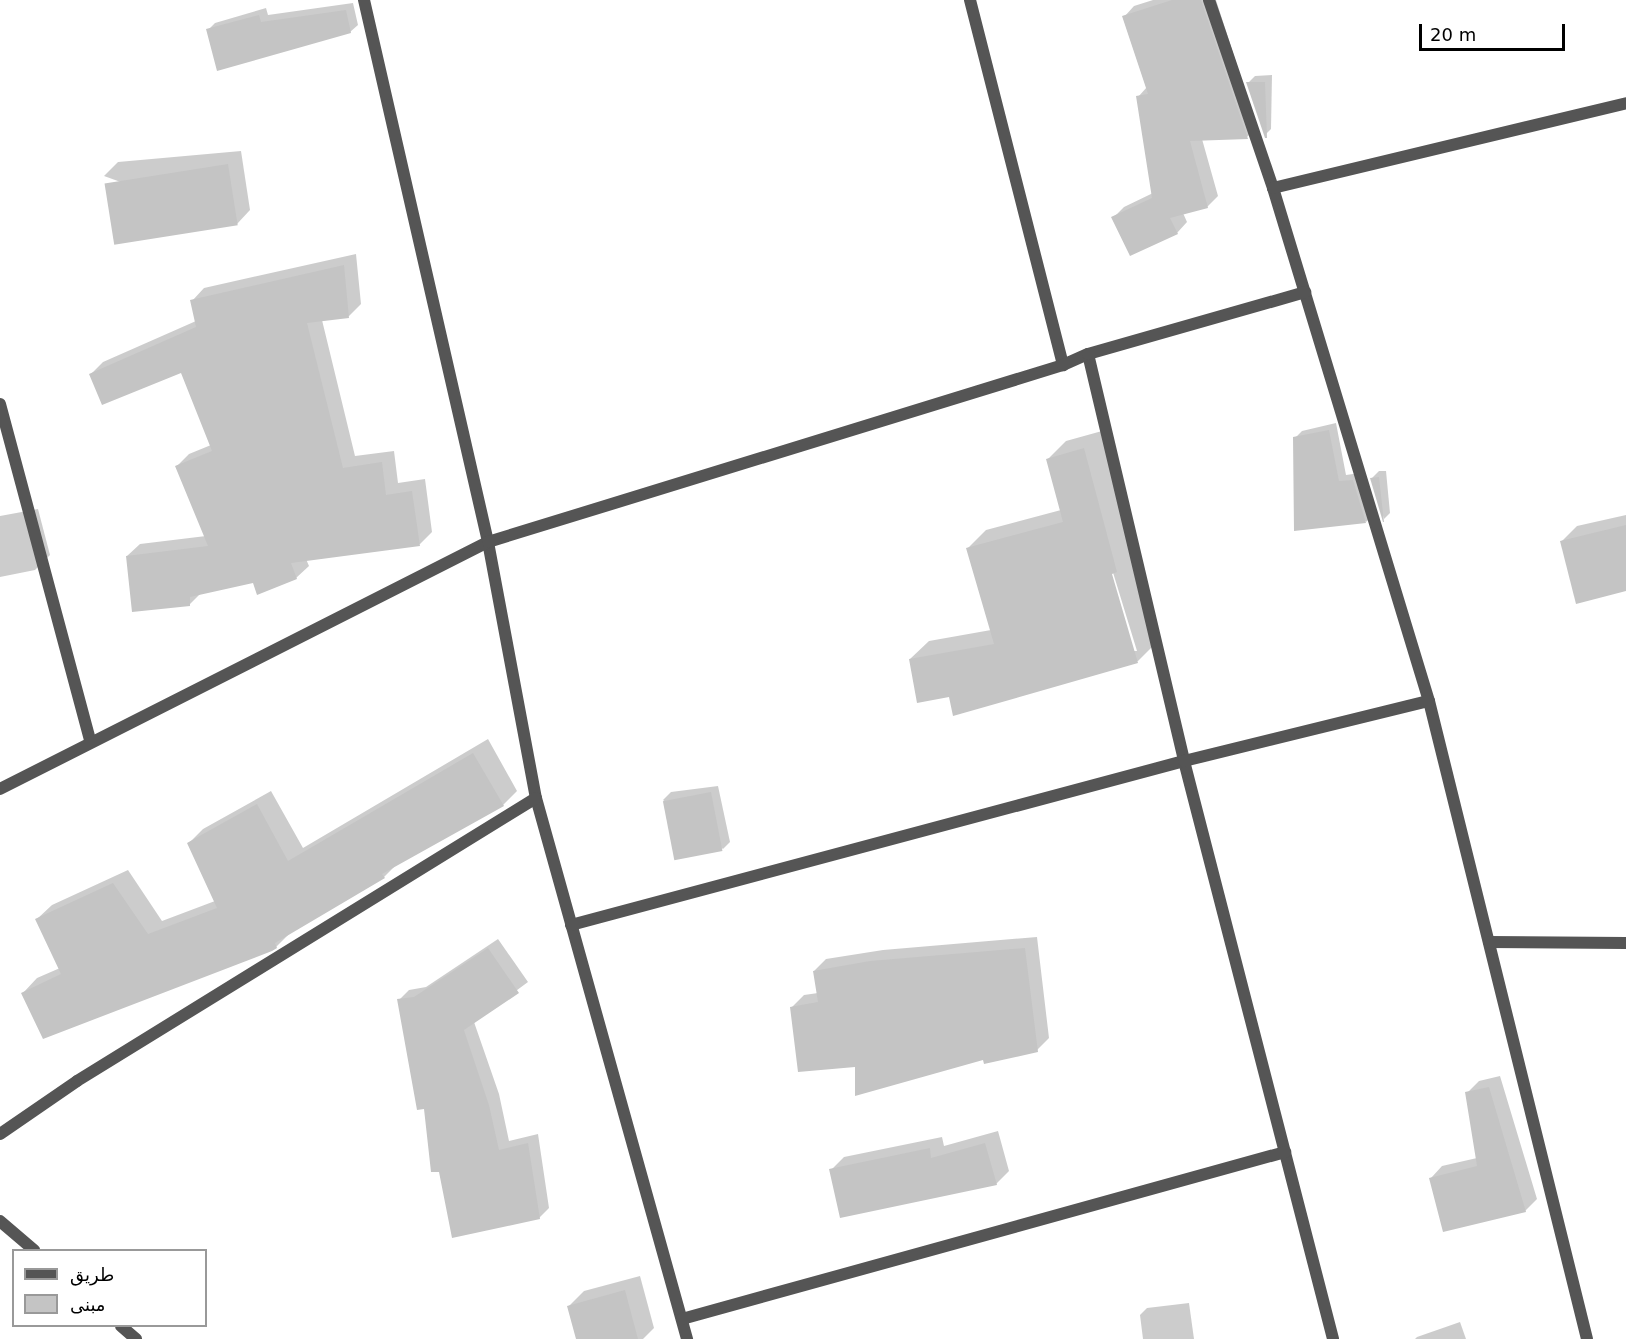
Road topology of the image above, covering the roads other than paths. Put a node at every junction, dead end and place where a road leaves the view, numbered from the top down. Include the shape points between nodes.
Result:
1 (364, 0) edge
2 (970, 0) edge
3 (1209, 0) edge
4 (1626, 103) edge
5 (1273, 188) junction
6 (1305, 292) junction
7 (1088, 354) junction
8 (1063, 365) junction
9 (0, 404) edge
10 (488, 542) junction
11 (1429, 701) junction
12 (90, 741) junction
13 (1184, 760) junction
14 (0, 789) edge
15 (536, 798) junction
16 (572, 925) junction
17 (1489, 942) junction
18 (1626, 943) edge
19 (0, 1134) edge
20 (1285, 1152) junction
21 (0, 1221) edge
22 (32, 1249) edge
23 (681, 1319) junction
24 (121, 1327) edge
25 (136, 1339) edge
26 (687, 1339) edge
27 (1333, 1339) edge
28 (1587, 1339) edge

1 - 10 street
2 - 8 street
3 - 5 street
4 - 5 street
5 - 6 street
6 - 7 street
6 - 11 street
7 - 8 street
7 - 13 street
8 - 10 street
9 - 12 street
10 - 12 street
10 - 15 street
11 - 13 street
11 - 17 street
12 - 14 street
13 - 16 street
13 - 20 street
15 - 16 street
15 - 19 street via 77,1081
16 - 23 street
17 - 18 street
17 - 28 street
20 - 23 street
20 - 27 street
21 - 22 street
23 - 26 street
24 - 25 street

